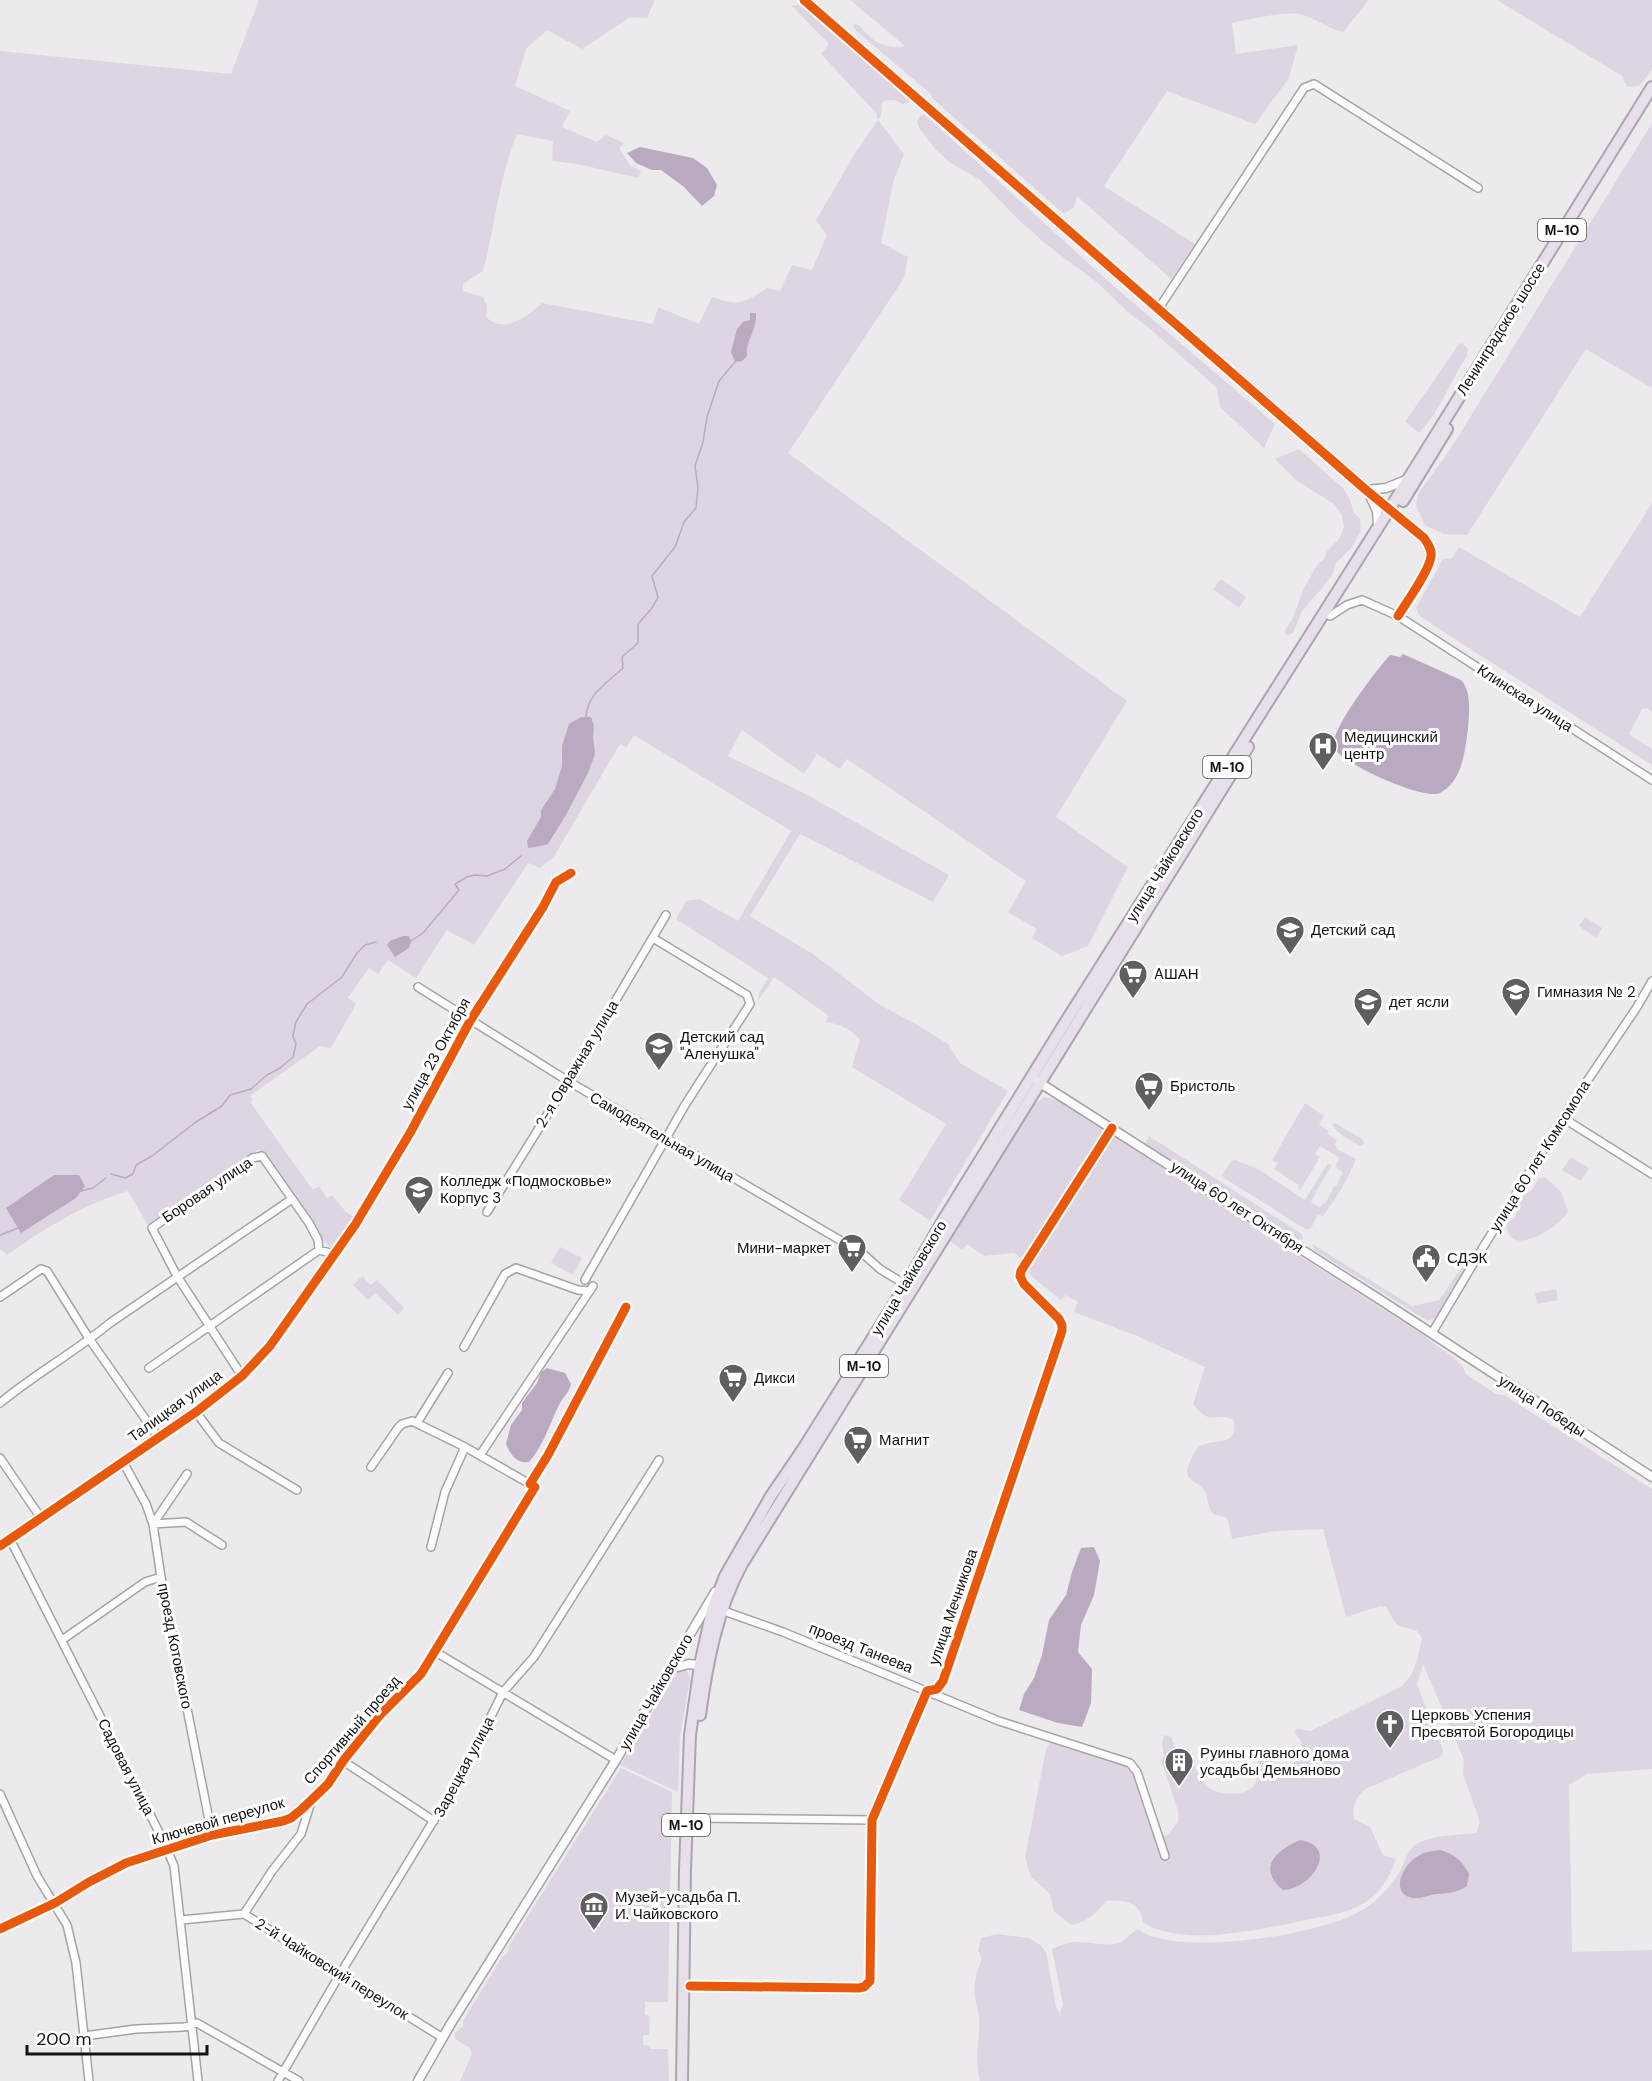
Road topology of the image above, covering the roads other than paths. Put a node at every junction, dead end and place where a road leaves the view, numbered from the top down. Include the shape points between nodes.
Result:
1 (804, 0) edge
2 (1652, 87) edge
3 (1652, 101) edge
4 (1479, 188) dead end
5 (1159, 308) junction
6 (1406, 480) junction
7 (1366, 490) junction
8 (1392, 512) junction
9 (1378, 526) junction
10 (1330, 616) junction
11 (1398, 616) junction
12 (1652, 780) edge
13 (571, 873) dead end
14 (666, 915) dead end
15 (653, 938) junction
16 (1652, 981) edge
17 (418, 987) dead end
18 (470, 1021) junction
19 (1035, 1080) junction
20 (568, 1082) junction
21 (1563, 1118) junction
22 (1112, 1128) junction
23 (665, 1139) junction
24 (1652, 1174) edge
25 (292, 1199) junction
26 (487, 1212) dead end
27 (319, 1250) junction
28 (334, 1254) junction
29 (177, 1276) junction
30 (585, 1280) dead end
31 (906, 1286) junction
32 (0, 1297) edge
33 (626, 1307) dead end
34 (210, 1325) junction
35 (1432, 1333) junction
36 (90, 1340) junction
37 (464, 1347) dead end
38 (149, 1368) dead end
39 (448, 1373) dead end
40 (242, 1376) junction
41 (0, 1403) edge
42 (196, 1412) junction
43 (417, 1423) junction
44 (158, 1437) junction
45 (465, 1447) junction
46 (480, 1455) junction
47 (0, 1458) edge
48 (659, 1460) dead end
49 (123, 1462) junction
50 (371, 1467) dead end
51 (188, 1474) dead end
52 (1652, 1477) edge
53 (530, 1484) junction
54 (297, 1490) dead end
55 (41, 1518) junction
56 (153, 1524) junction
57 (10, 1539) junction
58 (222, 1545) dead end
59 (0, 1546) edge
60 (431, 1547) dead end
61 (725, 1576) junction
62 (161, 1577) junction
63 (717, 1607) junction
64 (62, 1640) junction
65 (435, 1651) junction
66 (704, 1666) junction
67 (670, 1669) junction
68 (927, 1691) junction
69 (503, 1692) junction
70 (616, 1760) junction
71 (343, 1761) junction
72 (0, 1794) edge
73 (312, 1799) junction
74 (693, 1818) junction
75 (872, 1820) junction
76 (434, 1821) junction
77 (212, 1835) junction
78 (168, 1851) junction
79 (1165, 1856) dead end
80 (55, 1903) junction
81 (244, 1914) junction
82 (181, 1920) junction
83 (0, 1929) edge
84 (340, 1974) junction
85 (690, 1986) junction
86 (190, 2025) junction
87 (84, 2036) junction
88 (443, 2038) junction
89 (284, 2072) junction
90 (89, 2081) edge
91 (198, 2081) edge
92 (278, 2081) edge
93 (299, 2081) edge
94 (418, 2081) edge
95 (682, 2081) edge
96 (689, 2081) edge

1 - 5 street
2 - 6 highway, Ленинградское шоссе / М-10
3 - 8 highway, Ленинградское шоссе / М-10
4 - 5 street via 1314,84 1304,88
5 - 7 street
6 - 7 street
6 - 8 highway, Ленинградское шоссе / М-10
7 - 8 street
7 - 9 street via 1375,505
8 - 9 highway, улица Чайковского / М-10
8 - 10 highway, улица Чайковского / М-10
8 - 11 street via 1424,538 1431,557
9 - 19 highway, улица Чайковского / М-10
10 - 11 street, Клинская улица via 1362,600
10 - 19 highway, улица Чайковского / М-10
11 - 12 street, Клинская улица
13 - 18 street, улица 23 Октября via 556,882
14 - 15 street, 2-я Овражная улица
15 - 20 street, 2-я Овражная улица
15 - 23 street via 747,995 750,1001
16 - 21 street, улица 60 лет Комсомола
17 - 18 street, Самодеятельная улица
18 - 20 street, Самодеятельная улица
18 - 28 street, улица 23 Октября via 398,1153
19 - 22 street, улица 60 лет Октября
19 - 31 highway, улица Чайковского / М-10 via 942,1222
19 - 63 highway, улица Чайковского / М-10
20 - 23 street, Самодеятельная улица
20 - 26 street, 2-я Овражная улица
21 - 24 street
21 - 35 street, улица 60 лет Комсомола
22 - 35 street, улица 60 лет Октября
22 - 68 street, улица Мечникова via 1021,1271 1022,1281 1059,1319 1062,1331 943,1681 937,1689
23 - 30 street
23 - 31 street, Самодеятельная улица via 862,1254
25 - 27 street via 318,1240
25 - 29 street
25 - 29 street, Боровая улица via 262,1156 253,1158 152,1228
27 - 28 street
27 - 34 street
28 - 40 street, Талицкая улица via 270,1346
29 - 34 street
29 - 36 street
31 - 61 highway, улица Чайковского / М-10 via 771,1496
32 - 36 street via 41,1269 46,1271
33 - 53 street
34 - 38 street
34 - 40 street
35 - 52 street, улица Победы
36 - 41 street
36 - 44 street
37 - 46 street via 505,1274 516,1268 578,1290 591,1288
39 - 43 street
40 - 42 street, Талицкая улица
42 - 44 street, Талицкая улица
42 - 54 street via 219,1443
43 - 45 street
43 - 50 street via 402,1424
44 - 49 street, Талицкая улица
45 - 46 street
45 - 60 street via 445,1492
46 - 53 street
47 - 55 street
48 - 69 street, Зарецкая улица via 534,1657
49 - 55 street, Талицкая улица
49 - 56 street, проезд Котовского
51 - 56 street
53 - 65 street via 535,1487
55 - 57 street, Талицкая улица
56 - 58 street via 186,1522
56 - 62 street, проезд Котовского
57 - 59 street, Талицкая улица
57 - 64 street, Садовая улица
61 - 63 highway, М-10
61 - 67 street, улица Чайковского
62 - 64 street via 145,1582
62 - 77 street, проезд Котовского
63 - 66 highway, М-10
63 - 68 street, проезд Танеева
64 - 78 street, Садовая улица
65 - 69 street
65 - 71 street, Спортивный проезд via 421,1674
66 - 67 street via 689,1664
66 - 74 highway, М-10
66 - 95 highway, М-10 via 687,1770
67 - 70 street, улица Чайковского
68 - 75 street, улица Мечникова
68 - 79 street, проезд Танеева via 999,1721 1130,1763 1137,1772
69 - 70 street
69 - 76 street, Зарецкая улица
70 - 88 street, улица Чайковского
71 - 73 street, Спортивный проезд
71 - 76 street
72 - 80 street via 37,1876
73 - 77 street, Ключевой переулок via 291,1818
73 - 81 street via 301,1834
74 - 75 street
74 - 85 highway, М-10
75 - 85 street, улица Мечникова via 868,1985
76 - 84 street, Зарецкая улица
77 - 78 street, Ключевой переулок
78 - 80 street, Ключевой переулок via 126,1863
78 - 82 street, Садовая улица via 174,1866
80 - 83 street, Ключевой переулок
80 - 87 street via 67,1925 76,1963
81 - 82 street, 2-й Чайковский переулок
81 - 84 street, 2-й Чайковский переулок
82 - 86 street, Садовая улица
84 - 88 street, 2-й Чайковский переулок
84 - 89 street, Зарецкая улица
85 - 96 highway, М-10
86 - 87 street
86 - 89 street via 197,2023
86 - 91 street, Садовая улица
87 - 90 street
88 - 94 street, улица Чайковского
89 - 92 street, Зарецкая улица
89 - 93 street

